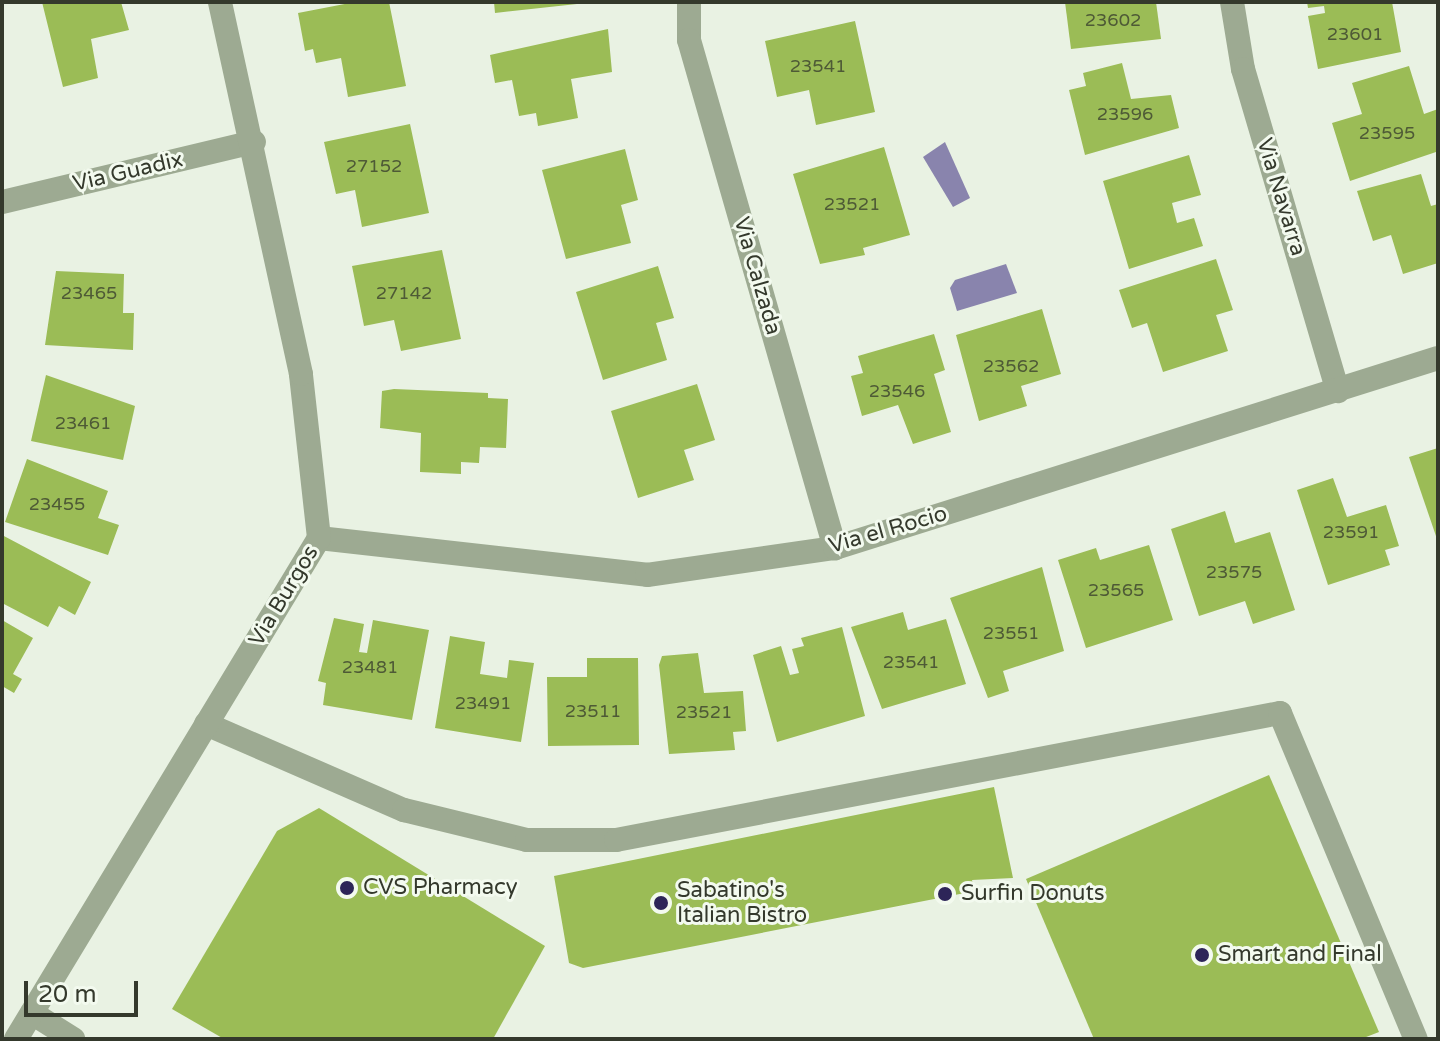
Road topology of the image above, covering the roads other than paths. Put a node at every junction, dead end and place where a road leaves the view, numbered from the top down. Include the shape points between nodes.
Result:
1 (220, 2) edge
2 (689, 2) edge
3 (1232, 2) edge
4 (254, 142) junction
5 (2, 202) edge
6 (1438, 358) edge
7 (1338, 391) junction
8 (319, 538) junction
9 (835, 548) junction
10 (206, 724) junction
11 (32, 1013) junction
12 (16, 1039) edge
13 (73, 1039) edge
14 (1416, 1039) edge

1 - 4 street, Via Burgos
2 - 9 street, Via Calzada via 689,40
3 - 7 street, Via Navarra via 1243,69
4 - 5 street, Via Guadix
4 - 8 street, Via Burgos via 301,374
6 - 7 street, Via el Rocio
7 - 9 street, Via el Rocio
8 - 9 street, Via el Rocio via 647,575
8 - 10 street, Via Burgos
10 - 11 street, Via Burgos
10 - 14 street via 404,810 527,840 616,840 1280,713
11 - 12 street, Via Burgos
11 - 13 street

